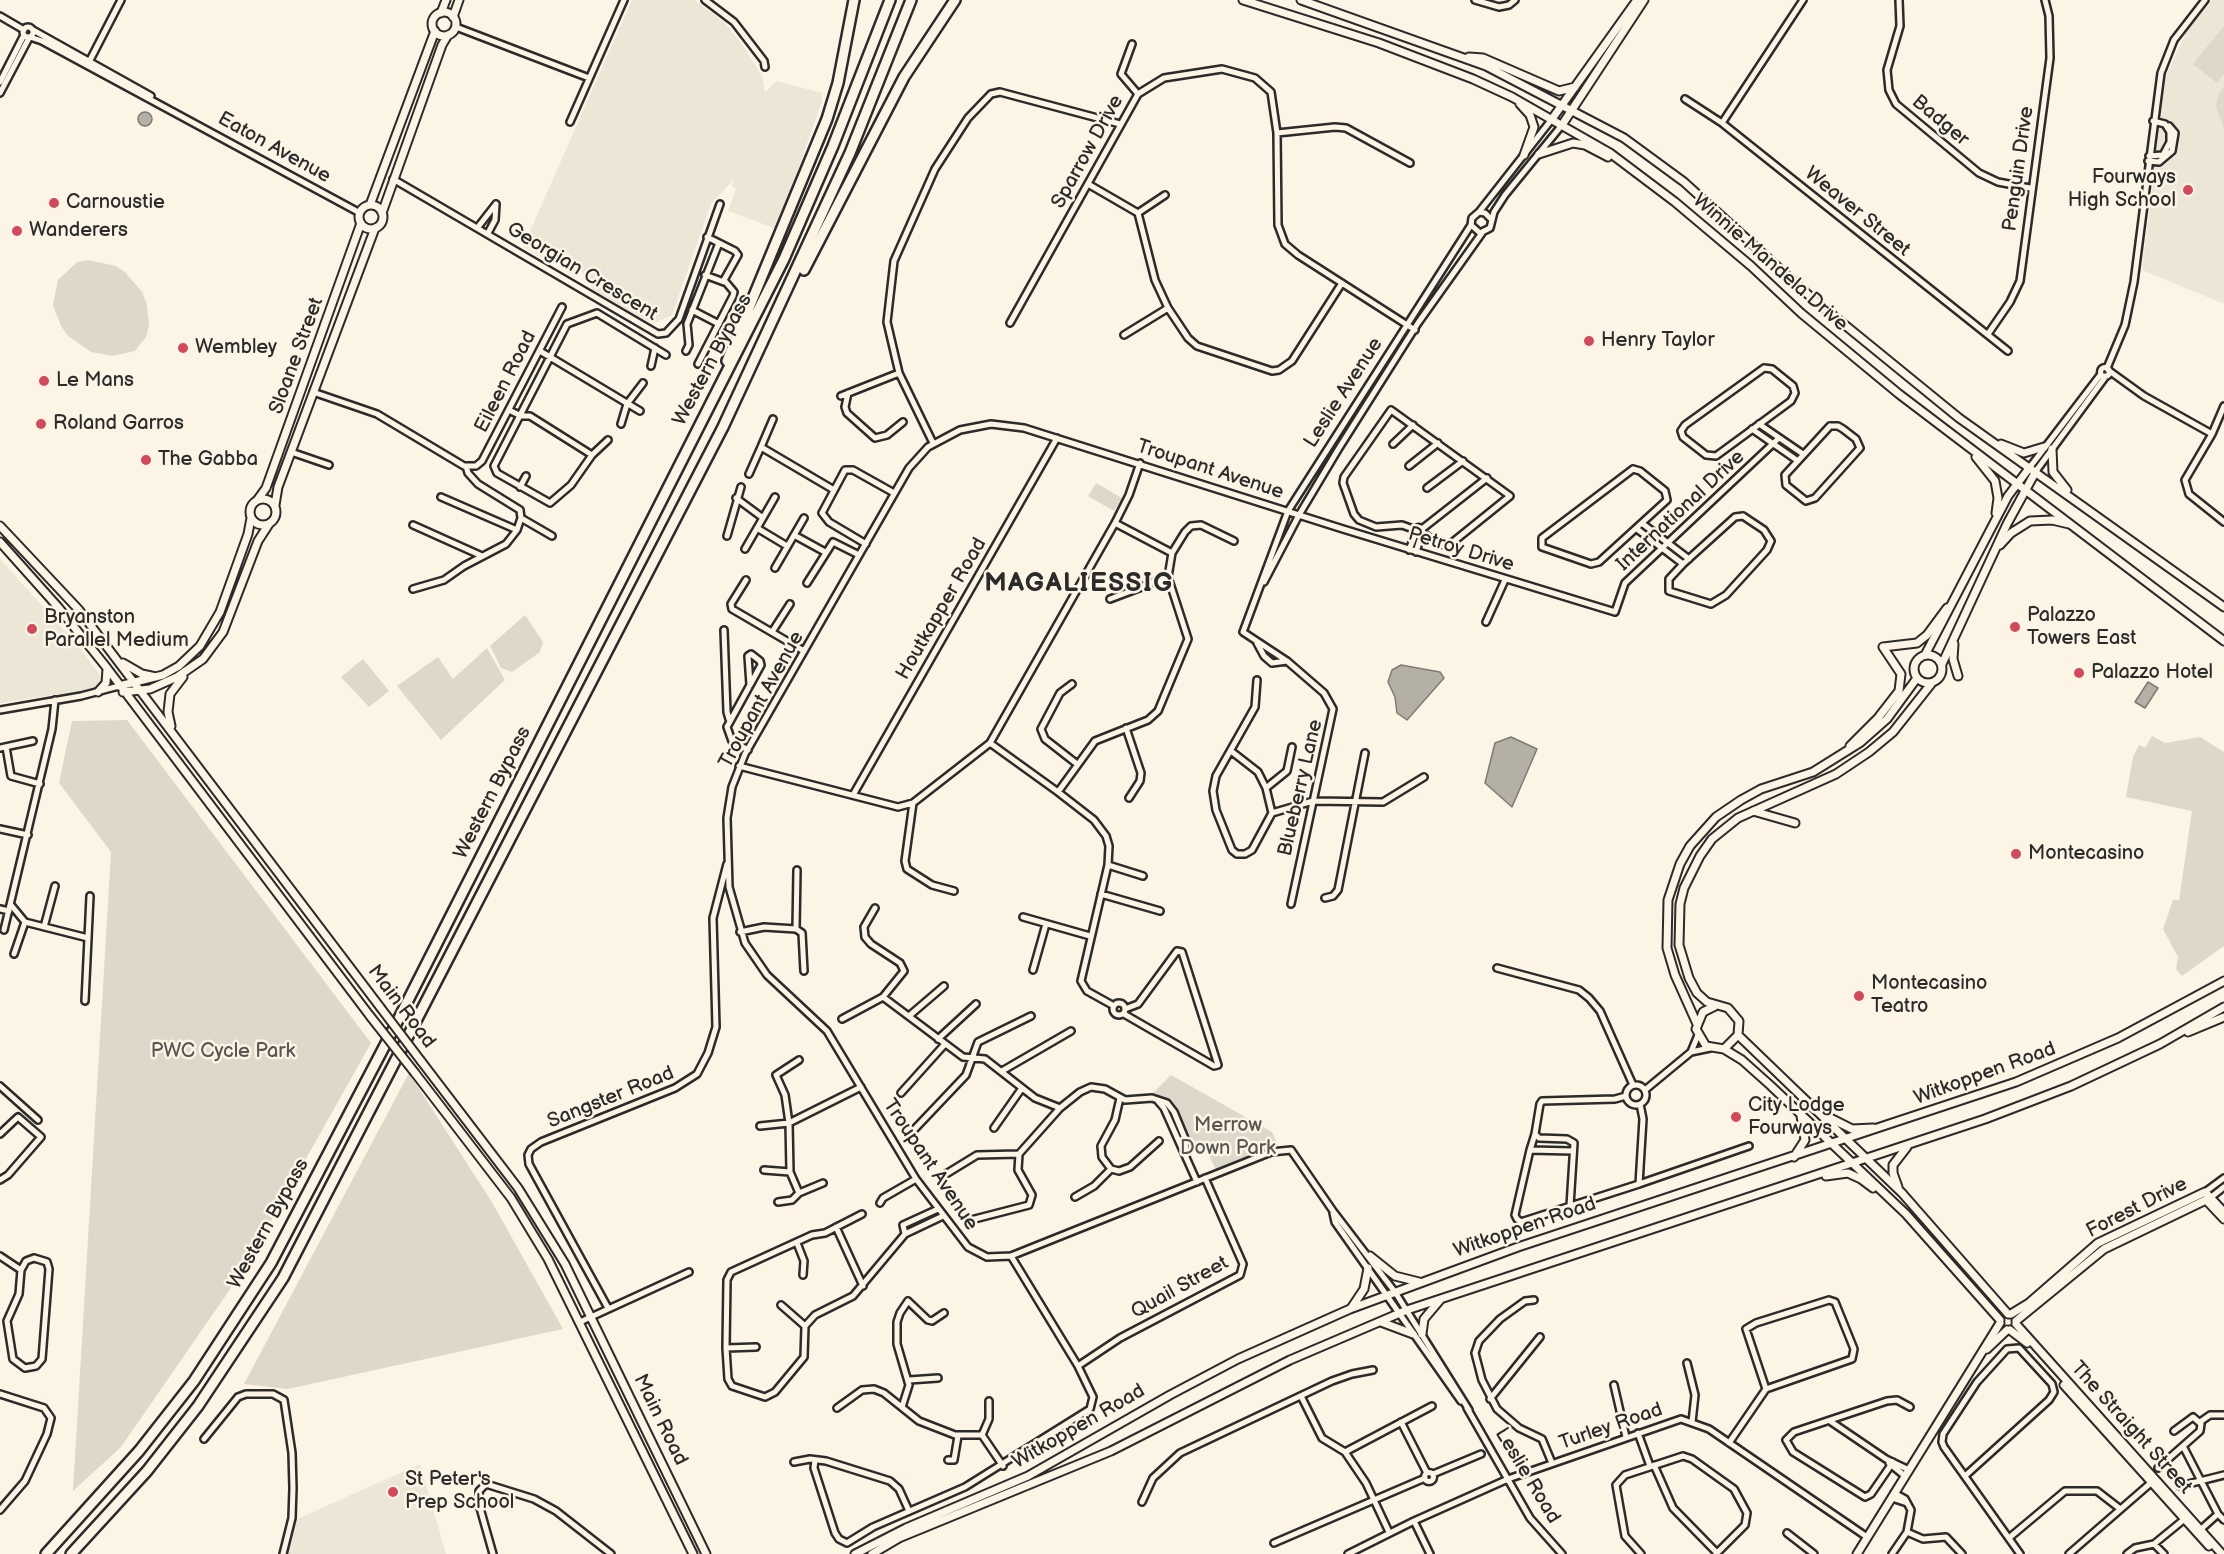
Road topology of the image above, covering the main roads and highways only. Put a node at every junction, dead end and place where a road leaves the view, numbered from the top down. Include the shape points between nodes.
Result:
1 (446, 0) edge
2 (459, 0) edge
3 (854, 0) edge
4 (890, 0) edge
5 (911, 0) edge
6 (955, 0) edge
7 (1244, 0) edge
8 (1300, 0) edge
9 (1637, 0) edge
10 (1644, 0) edge
11 (441, 13) junction
12 (453, 17) junction
13 (435, 31) junction
14 (448, 35) junction
15 (1466, 58) junction
16 (1579, 86) junction
17 (1512, 97) junction
18 (1564, 105) junction
19 (1572, 109) junction
20 (1552, 119) junction
21 (1562, 125) junction
22 (1539, 154) road end
23 (1524, 155) road end
24 (1634, 170) junction
25 (370, 205) junction
26 (382, 213) junction
27 (361, 223) junction
28 (375, 228) junction
29 (313, 392) junction
30 (705, 413) junction
31 (288, 427) junction
32 (723, 427) junction
33 (1961, 442) junction
34 (1992, 442) junction
35 (2044, 447) road end
36 (2052, 449) road end
37 (291, 452) junction
38 (276, 462) junction
39 (2033, 469) junction
40 (282, 477) junction
41 (270, 478) junction
42 (2017, 483) junction
43 (2026, 489) junction
44 (258, 499) junction
45 (2077, 501) junction
46 (275, 505) junction
47 (251, 518) junction
48 (269, 524) junction
49 (2073, 525) junction
50 (0, 526) edge
51 (1989, 532) junction
52 (0, 542) edge
53 (1996, 549) junction
54 (1959, 593) junction
55 (2224, 607) edge
56 (1958, 630) junction
57 (2224, 640) edge
58 (1925, 655) junction
59 (204, 659) junction
60 (118, 660) junction
61 (1942, 664) junction
62 (107, 668) junction
63 (1958, 676) dead end
64 (158, 677) junction
65 (1917, 678) junction
66 (134, 683) junction
67 (1931, 684) junction
68 (119, 689) junction
69 (141, 691) junction
70 (98, 692) road end
71 (174, 734) junction
72 (1842, 754) junction
73 (1753, 811) junction
74 (1796, 823) dead end
75 (2224, 981) edge
76 (1715, 1006) junction
77 (2224, 1007) edge
78 (2224, 1017) edge
79 (1697, 1024) junction
80 (1738, 1035) junction
81 (2160, 1044) junction
82 (1724, 1048) junction
83 (1800, 1113) junction
84 (1820, 1113) junction
85 (1888, 1126) junction
86 (1848, 1140) junction
87 (1832, 1145) junction
88 (1909, 1145) junction
89 (1794, 1157) junction
90 (1868, 1159) junction
91 (1853, 1164) junction
92 (1778, 1188) junction
93 (1902, 1193) junction
94 (2206, 1196) junction
95 (2224, 1212) edge
96 (1906, 1214) junction
97 (2224, 1219) edge
98 (1370, 1256) road end
99 (1368, 1268) road end
100 (1419, 1282) junction
101 (1442, 1298) junction
102 (1350, 1309) junction
103 (2010, 1314) junction
104 (2000, 1321) junction
105 (1381, 1322) junction
106 (2016, 1322) junction
107 (2009, 1330) junction
108 (1413, 1334) road end
109 (1422, 1334) road end
110 (1971, 1367) junction
111 (2154, 1481) junction
112 (2199, 1532) junction
113 (46, 1554) edge
114 (71, 1554) edge
115 (693, 1554) edge
116 (706, 1554) edge
117 (855, 1554) edge
118 (872, 1554) edge
119 (1857, 1554) edge
120 (2216, 1554) edge
121 (2222, 1554) edge

1 - 11 main road
2 - 12 main road
3 - 30 highway via 838,83 816,150
4 - 30 highway, Western Bypass via 784,259
5 - 32 highway, Western Bypass via 850,153
6 - 32 highway via 904,77
7 - 17 main road, Winnie Mandela Drive via 1379,43
8 - 15 main road, Winnie Mandela Drive
9 - 16 main road
10 - 19 main road
11 - 12 main road
11 - 13 main road via 434,19
12 - 14 main road via 456,27
13 - 14 main road
13 - 25 main road
14 - 26 main road
15 - 16 main road via 1483,58 1559,91
15 - 18 main road, Winnie Mandela Drive
16 - 18 main road
17 - 20 main road, Winnie Mandela Drive
17 - 23 main road via 1533,120
18 - 19 main road, Winnie Mandela Drive
18 - 20 main road
19 - 21 main road
19 - 34 main road, Winnie Mandela Drive via 1624,138 1684,182 1869,347
20 - 21 main road, Winnie Mandela Drive
21 - 24 main road, Winnie Mandela Drive
22 - 24 main road via 1565,144 1579,144
24 - 33 main road, Winnie Mandela Drive via 1743,259 1809,320
25 - 26 main road
25 - 27 main road via 360,213
26 - 28 main road
27 - 28 main road
27 - 31 main road, Sloane Street
28 - 29 main road, Sloane Street
29 - 31 main road via 307,391
29 - 37 main road, Sloane Street
30 - 113 highway, Western Bypass via 271,1263 194,1381 139,1450
31 - 38 main road, Sloane Street
32 - 114 highway, Western Bypass via 283,1278 198,1406 147,1472
33 - 42 main road, Winnie Mandela Drive
33 - 51 main road via 1995,481 1998,498
34 - 35 main road via 2024,453
34 - 39 main road, Winnie Mandela Drive
36 - 45 main road via 2053,472
37 - 38 main road via 285,452
37 - 40 main road, Sloane Street
38 - 41 main road, Sloane Street
39 - 42 main road
39 - 43 main road
39 - 45 main road, Winnie Mandela Drive
40 - 41 main road
40 - 46 main road, Sloane Street
41 - 44 main road, Sloane Street
42 - 43 main road, Winnie Mandela Drive
42 - 51 main road
43 - 49 main road, Winnie Mandela Drive
43 - 53 main road
44 - 46 main road via 270,500
44 - 47 main road via 251,507
45 - 55 main road, Winnie Mandela Drive
46 - 48 main road via 275,518
47 - 48 main road via 257,524
47 - 64 main road via 214,625 194,654
48 - 59 main road via 258,541 223,632
49 - 53 main road via 2052,520 2030,521
49 - 57 main road, Winnie Mandela Drive
50 - 60 main road, Main Road via 72,602
51 - 54 main road
52 - 62 main road, Main Road
53 - 56 main road
54 - 58 main road
54 - 72 main road via 1917,643 1883,647 1901,674 1899,691
56 - 61 main road
56 - 63 main road via 1952,652
58 - 61 main road via 1937,657
58 - 65 main road via 1915,665
59 - 69 main road via 177,677
59 - 71 main road via 170,694 168,712
60 - 64 main road via 142,674
60 - 66 main road, Main Road
61 - 67 main road via 1942,675
62 - 68 main road, Main Road
62 - 70 main road via 106,682
64 - 66 main road
65 - 67 main road
65 - 72 main road via 1887,719
66 - 68 main road
66 - 69 main road, Main Road
67 - 73 main road via 1893,732 1869,752 1836,774
68 - 69 main road
68 - 115 main road, Main Road, bridge via 511,1198 580,1322
69 - 71 main road, Main Road
71 - 116 main road, Main Road, bridge via 543,1225
72 - 79 main road via 1813,772 1761,789 1716,817 1702,830 1680,864 1668,900 1667,948
73 - 74 main road
73 - 76 main road via 1712,839 1692,869 1680,904 1682,960 1697,993
75 - 85 main road, Witkoppen Road via 2062,1064
76 - 79 main road via 1703,1012
76 - 80 main road via 1728,1008 1737,1016
77 - 81 main road, Witkoppen Road
78 - 81 main road
79 - 82 main road via 1698,1035 1706,1046
80 - 82 main road
80 - 84 main road
81 - 88 main road, Witkoppen Road via 2071,1086
82 - 83 main road
83 - 87 main road
83 - 89 main road via 1806,1135
84 - 85 main road via 1852,1129
84 - 86 main road
85 - 86 main road, Witkoppen Road
86 - 87 main road, Witkoppen Road
86 - 90 main road
87 - 89 main road, Witkoppen Road
87 - 91 main road
88 - 90 main road, Witkoppen Road
88 - 93 main road via 1893,1166 1895,1182
89 - 100 main road, Witkoppen Road
90 - 91 main road, Witkoppen Road
90 - 93 main road
91 - 92 main road, Witkoppen Road
91 - 96 main road
92 - 96 main road via 1848,1173
92 - 101 main road, Witkoppen Road
93 - 103 main road
94 - 95 main road
94 - 97 main road
94 - 103 main road, Forest Drive via 2098,1243 2029,1303
94 - 106 main road, Forest Drive via 2104,1249
96 - 104 main road
98 - 100 main road via 1391,1274
99 - 102 main road via 1364,1289
100 - 102 main road, Witkoppen Road
101 - 105 main road, Witkoppen Road
101 - 109 main road via 1424,1319
102 - 117 main road, Witkoppen Road via 1238,1359 1028,1476
103 - 104 main road, Forest Drive
103 - 106 main road, The Straight Street
104 - 107 main road, The Straight Street
104 - 110 main road
105 - 108 main road
105 - 118 main road, Witkoppen Road via 1290,1360 1111,1451 899,1538
106 - 107 main road, Forest Drive
106 - 111 main road, The Straight Street
107 - 110 main road
107 - 111 main road, The Straight Street via 2027,1344
110 - 119 main road
111 - 112 main road, The Straight Street
112 - 120 main road, The Straight Street
112 - 121 main road, The Straight Street

